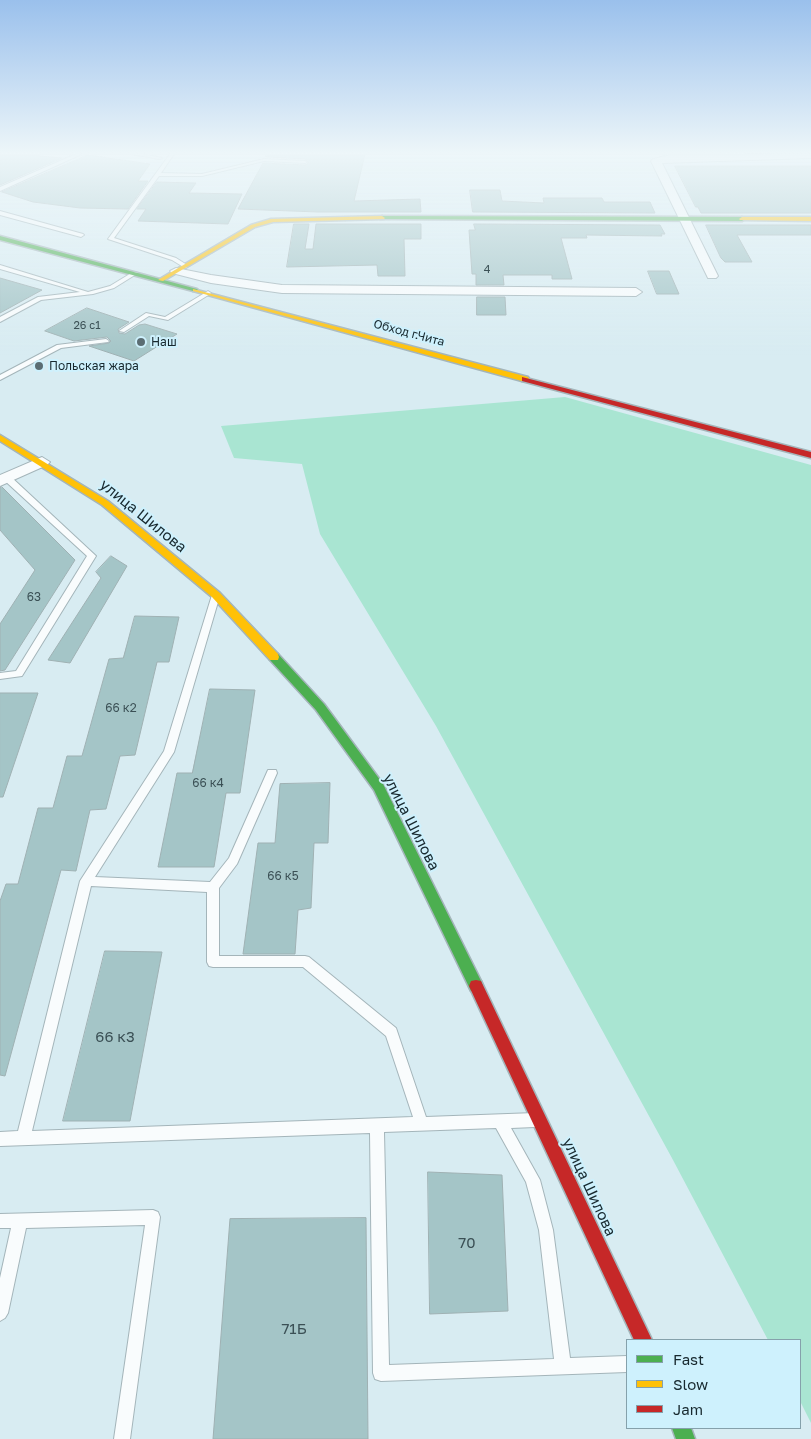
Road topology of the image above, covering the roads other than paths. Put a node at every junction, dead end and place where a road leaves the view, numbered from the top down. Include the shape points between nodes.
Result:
1 (30, 221) edge
2 (124, 221) edge
3 (278, 221) edge
4 (684, 221) edge
5 (81, 235) dead end
6 (0, 238) edge
7 (0, 267) edge
8 (180, 268) junction
9 (135, 273) junction
10 (712, 276) dead end
11 (162, 280) junction
12 (636, 292) dead end
13 (90, 293) junction
14 (208, 293) junction
15 (0, 320) edge
16 (122, 331) dead end
17 (106, 341) dead end
18 (0, 378) edge
19 (0, 437) edge
20 (811, 455) edge
21 (42, 462) junction
22 (4, 480) edge
23 (216, 595) junction
24 (0, 676) edge
25 (272, 773) dead end
26 (86, 881) junction
27 (213, 887) junction
28 (541, 1120) junction
29 (500, 1121) junction
30 (422, 1124) junction
31 (377, 1126) junction
32 (23, 1138) junction
33 (0, 1139) edge
34 (20, 1220) junction
35 (0, 1221) edge
36 (0, 1313) edge
37 (643, 1339) edge
38 (626, 1364) edge
39 (563, 1367) junction
40 (122, 1439) edge

1 - 5 lane
2 - 8 lane via 111,239 174,258
3 - 8 main road via 253,226
4 - 10 street
6 - 9 main road, Обход г.Чита
7 - 13 lane
8 - 11 main road
8 - 12 street via 211,279 282,289
9 - 11 main road, Обход г.Чита
9 - 13 lane via 112,287
11 - 14 main road, Обход г.Чита
13 - 15 lane via 40,298
14 - 16 lane via 166,319 148,314
14 - 20 main road, Обход г.Чита
17 - 18 lane via 59,346
19 - 21 main road, улица Шилова
21 - 22 street
21 - 23 main road, улица Шилова via 105,503
22 - 24 lane via 92,556 19,674
23 - 26 lane via 169,752
23 - 28 main road, улица Шилова via 320,706 379,787
25 - 27 lane via 233,861
26 - 27 lane
26 - 32 lane
27 - 30 lane via 212,962 305,962 391,1032
28 - 29 lane
28 - 37 main road, улица Шилова
29 - 30 lane
29 - 39 lane via 533,1180 546,1230
30 - 31 lane
31 - 32 lane
31 - 39 lane via 381,1374
32 - 33 lane
34 - 35 lane
34 - 36 lane
34 - 40 lane via 153,1216
38 - 39 lane

